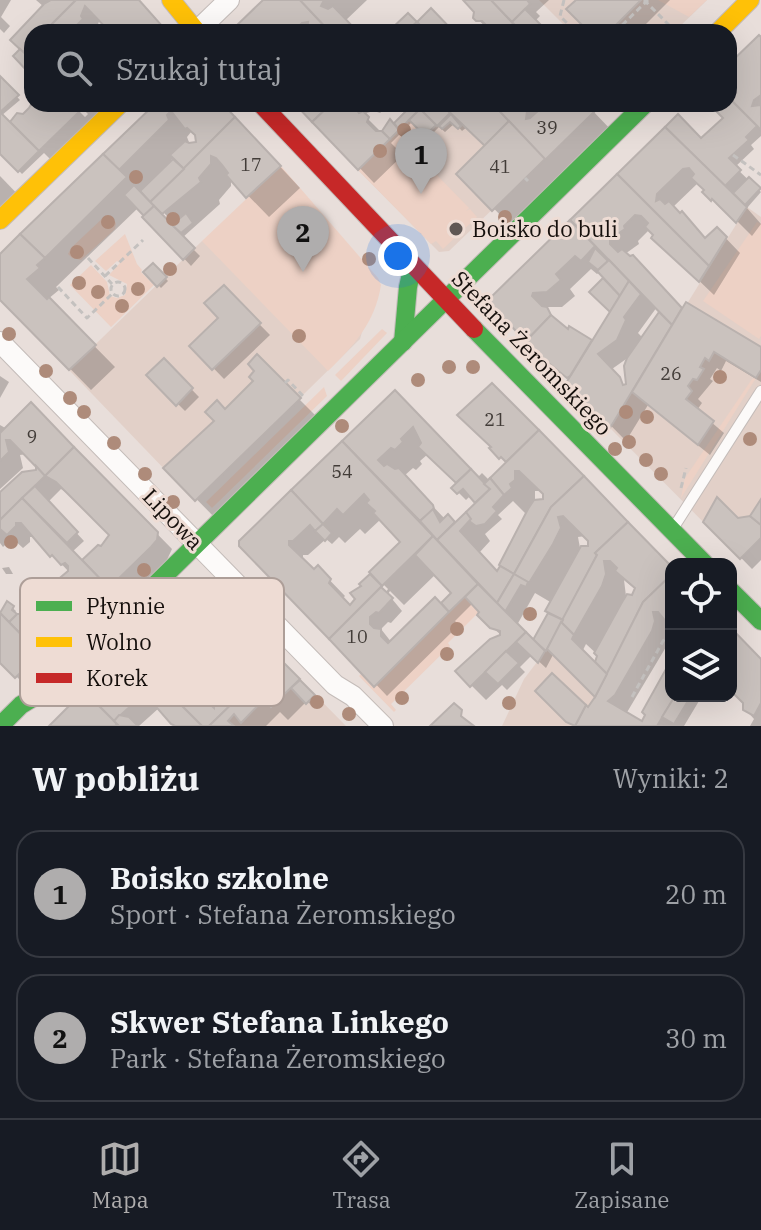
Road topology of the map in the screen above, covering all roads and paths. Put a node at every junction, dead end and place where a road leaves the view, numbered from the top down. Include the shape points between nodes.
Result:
1 (171, 0) edge
2 (229, 0) edge
3 (564, 0) edge
4 (750, 0) edge
5 (646, 1) edge
6 (190, 24) edge
7 (205, 24) edge
8 (568, 24) edge
9 (623, 24) edge
10 (668, 24) edge
11 (726, 24) edge
12 (112, 112) edge
13 (269, 112) edge
14 (637, 112) edge
15 (733, 155) dead end
16 (761, 175) edge
17 (0, 220) edge
18 (143, 240) dead end
19 (88, 258) dead end
20 (413, 265) junction
21 (105, 276) junction
22 (112, 284) junction
23 (58, 287) dead end
24 (112, 294) junction
25 (446, 300) junction
26 (0, 342) edge
27 (403, 342) junction
28 (285, 383) dead end
29 (761, 391) edge
30 (303, 396) dead end
31 (686, 468) dead end
32 (679, 495) dead end
33 (672, 531) junction
34 (196, 544) junction
35 (699, 558) edge
36 (162, 578) edge
37 (230, 578) edge
38 (737, 597) edge
39 (761, 621) edge
40 (284, 633) edge
41 (665, 639) edge
42 (632, 697) dead end
43 (20, 706) edge
44 (0, 726) edge
45 (383, 726) edge

1 - 6 street
2 - 7 street
3 - 8 path via 560,16
4 - 11 street
5 - 9 path
5 - 10 path
12 - 17 street
13 - 20 street, Stefana Żeromskiego
14 - 25 street
15 - 16 path
18 - 21 path
19 - 21 path
20 - 25 street, Stefana Żeromskiego
20 - 27 street
21 - 22 path
22 - 24 path
22 - 24 path via 119,281 125,288 122,295
23 - 24 path via 87,318
25 - 27 street
25 - 33 street, Stefana Żeromskiego
26 - 34 street, Lipowa
27 - 34 street
28 - 30 path via 288,380
29 - 33 lane
31 - 32 path
33 - 35 street, Stefana Żeromskiego
34 - 36 street
34 - 37 street, Lipowa
38 - 39 street
40 - 45 street, Lipowa
41 - 42 path
43 - 44 street

